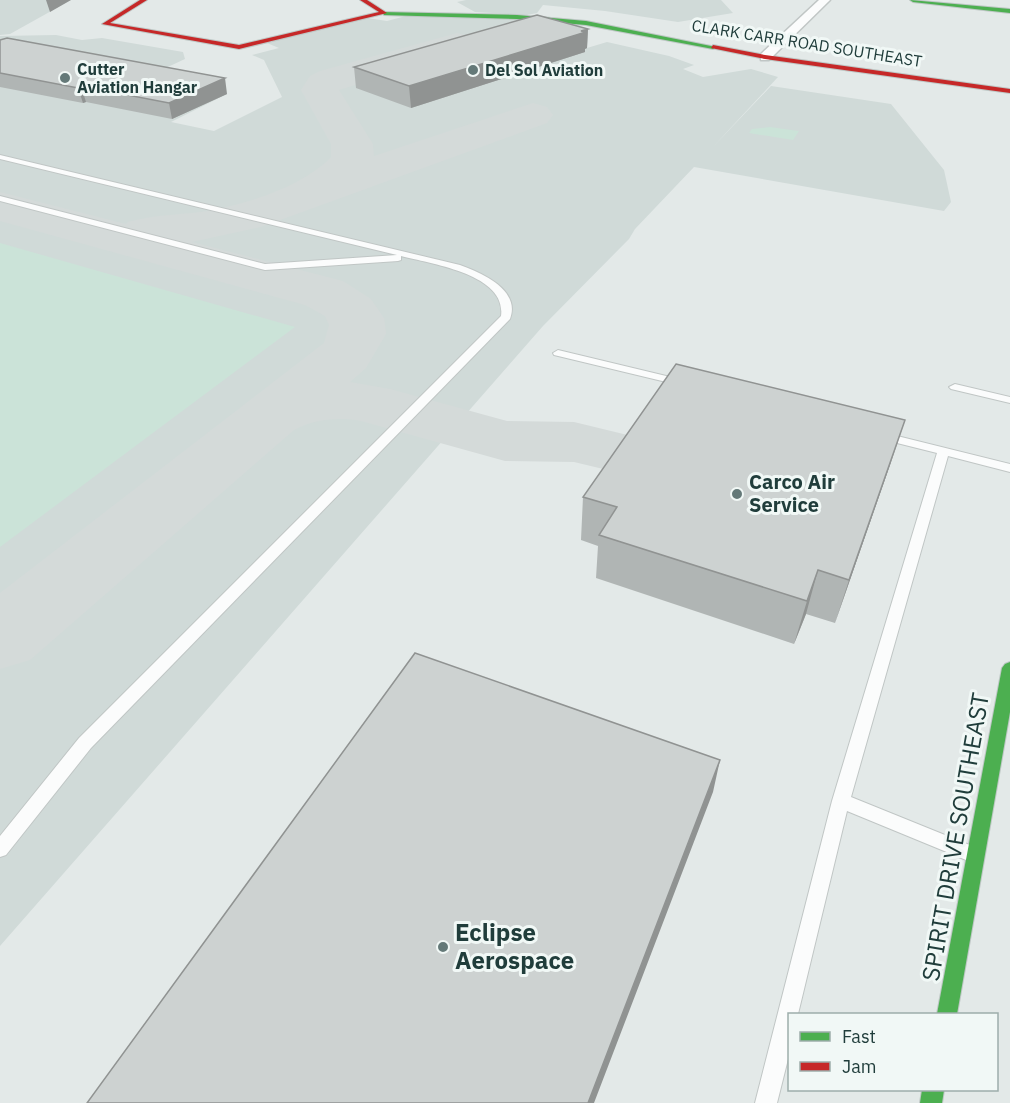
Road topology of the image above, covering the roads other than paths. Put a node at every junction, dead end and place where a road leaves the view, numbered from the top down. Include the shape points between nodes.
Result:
1 (144, 0) edge
2 (363, 0) edge
3 (825, 0) edge
4 (913, 0) edge
5 (1010, 11) edge
6 (384, 12) junction
7 (765, 57) junction
8 (1010, 93) edge
9 (0, 157) edge
10 (0, 198) edge
11 (424, 259) junction
12 (558, 353) dead end
13 (694, 386) edge
14 (955, 387) dead end
15 (1010, 400) edge
16 (864, 432) edge
17 (943, 453) junction
18 (1010, 468) edge
19 (1010, 668) edge
20 (841, 801) junction
21 (0, 849) edge
22 (976, 856) junction
23 (788, 1013) edge
24 (947, 1013) edge
25 (788, 1014) edge
26 (766, 1103) edge

1 - 6 street via 105,24 238,47
2 - 6 street
3 - 7 street
4 - 5 street
6 - 7 street, CLARK CARR ROAD SOUTHEAST via 576,22
7 - 8 street, CLARK CARR ROAD SOUTHEAST
9 - 11 lane
10 - 11 lane via 265,267
11 - 21 lane via 470,271 495,287 506,302 506,316 85,743
12 - 13 lane
14 - 15 lane
16 - 17 lane
17 - 18 lane
17 - 20 lane
19 - 22 street, SPIRIT DRIVE SOUTHEAST
20 - 22 lane
20 - 23 lane
22 - 24 street, SPIRIT DRIVE SOUTHEAST
25 - 26 lane

